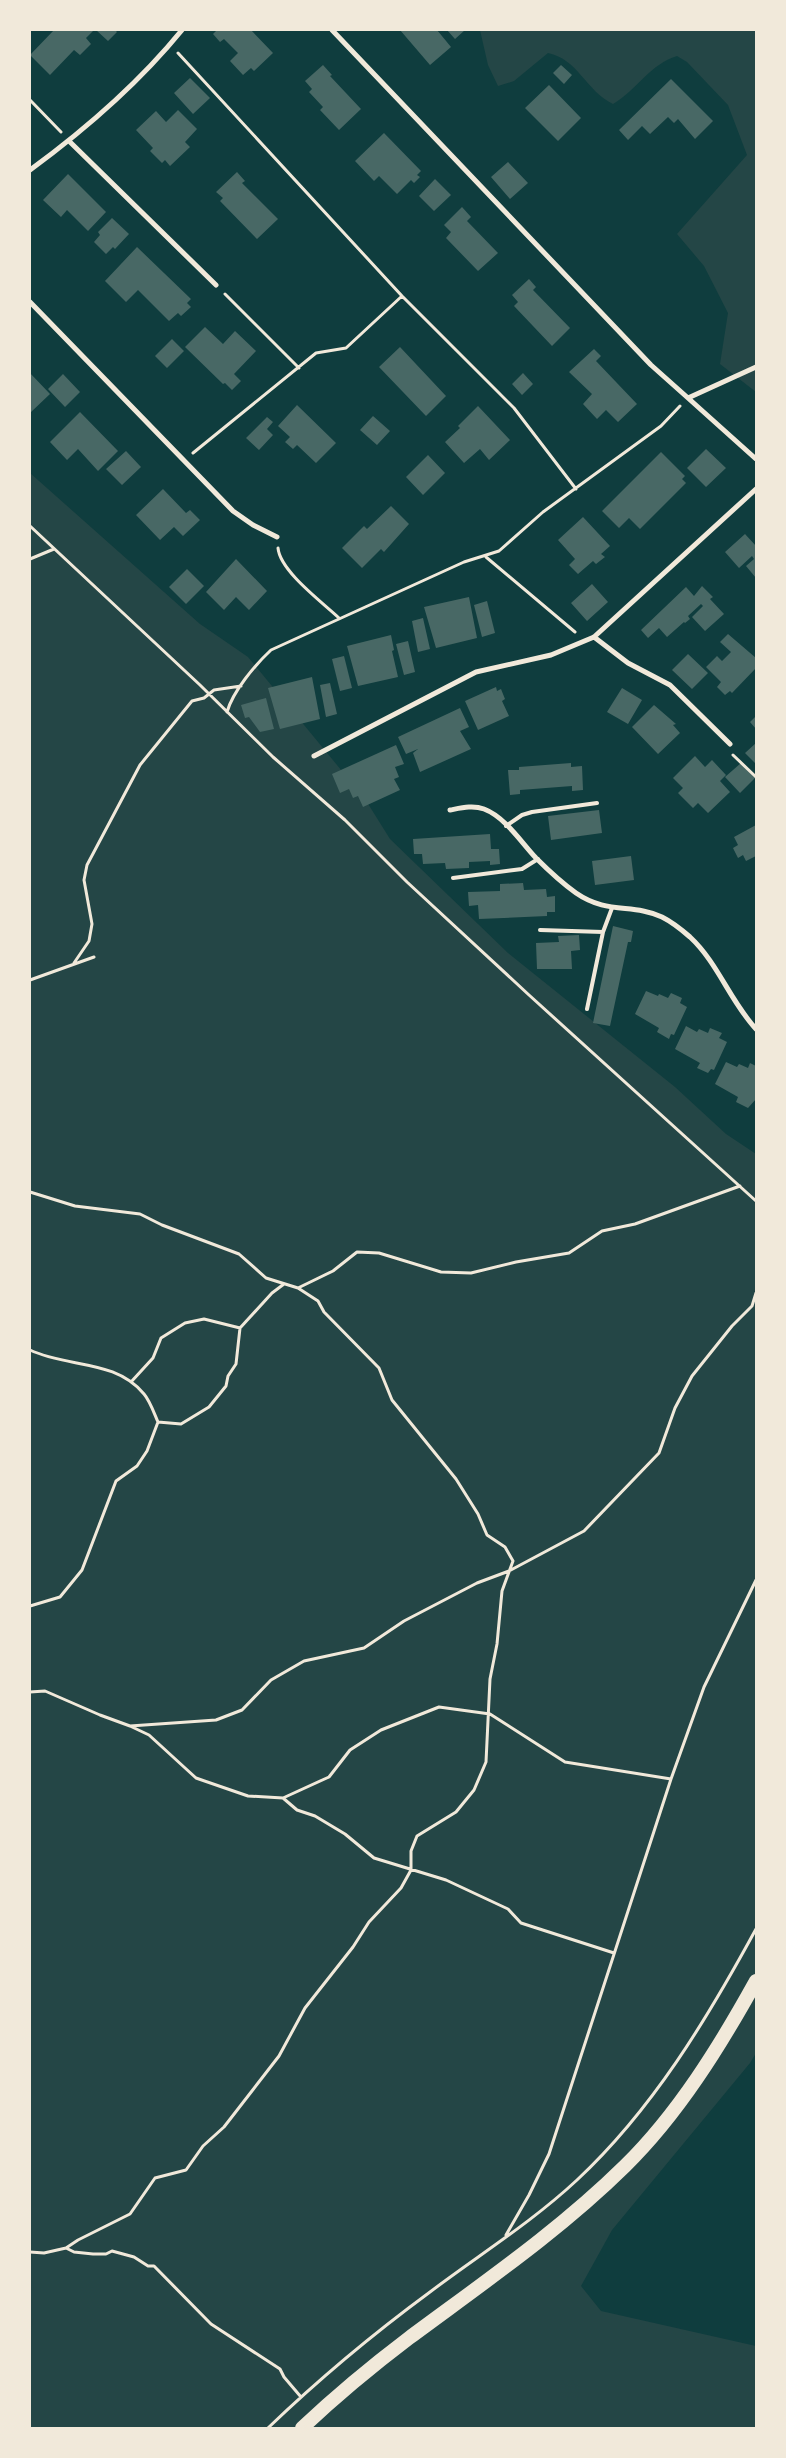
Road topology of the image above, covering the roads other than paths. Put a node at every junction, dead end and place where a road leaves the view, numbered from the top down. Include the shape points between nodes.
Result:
1 (182, 30) edge
2 (332, 30) edge
3 (69, 141) junction
4 (30, 170) edge
5 (216, 285) road end
6 (30, 302) edge
7 (756, 367) edge
8 (688, 398) junction
9 (756, 458) edge
10 (756, 489) edge
11 (276, 537) road end
12 (594, 637) junction
13 (730, 744) road end
14 (314, 756) dead end
15 (598, 803) dead end
16 (450, 810) dead end
17 (506, 826) junction
18 (538, 860) junction
19 (453, 878) dead end
20 (612, 908) junction
21 (540, 930) dead end
22 (602, 932) junction
23 (587, 1009) dead end
24 (756, 1029) edge
25 (756, 1981) edge
26 (302, 2428) edge

1 - 3 street via 147,72
2 - 8 street via 650,365
3 - 4 street
3 - 5 street
6 - 11 street via 233,511
7 - 8 street
8 - 9 street
10 - 12 street
12 - 13 street via 628,663 670,685
12 - 14 street via 551,655 476,672
15 - 17 lane via 532,812
16 - 17 street via 483,808
17 - 18 street
18 - 19 lane via 522,869
18 - 20 street via 576,892 602,907
20 - 22 lane
20 - 24 street via 661,917 682,931 714,965 730,994
21 - 22 lane
22 - 23 lane
25 - 26 highway via 703,2068 627,2165 567,2220 363,2374

